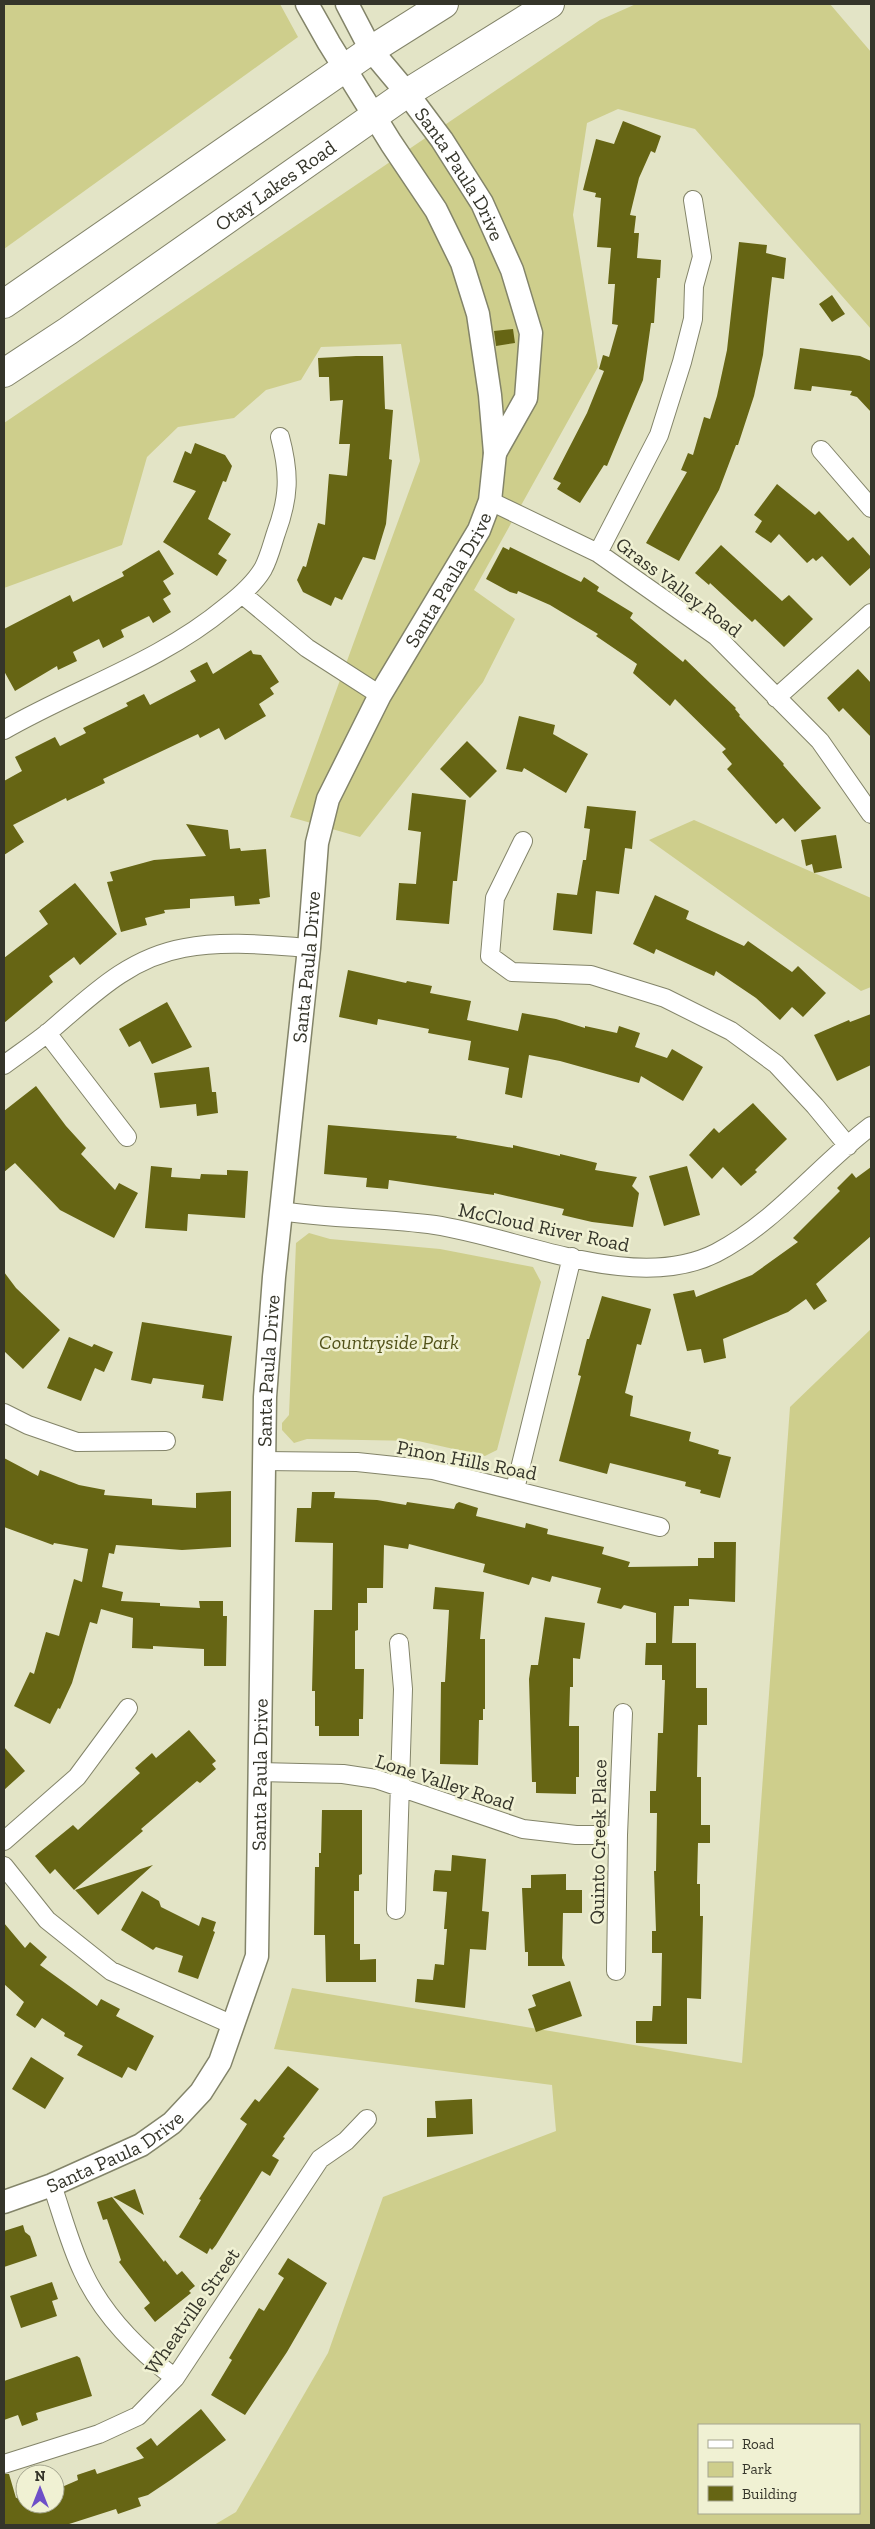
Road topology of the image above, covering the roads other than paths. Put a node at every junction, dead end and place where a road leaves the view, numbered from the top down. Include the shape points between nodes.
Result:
1 (308, 4) edge
2 (347, 4) edge
3 (444, 4) edge
4 (550, 4) edge
5 (371, 50) junction
6 (346, 68) junction
7 (407, 93) junction
8 (375, 117) junction
9 (693, 200) dead end
10 (4, 304) edge
11 (4, 373) edge
12 (280, 437) dead end
13 (821, 450) dead end
14 (495, 453) junction
15 (490, 501) junction
16 (871, 508) edge
17 (598, 553) junction
18 (242, 594) junction
19 (871, 613) edge
20 (380, 695) junction
21 (776, 698) junction
22 (4, 730) edge
23 (871, 814) edge
24 (523, 841) dead end
25 (309, 948) junction
26 (47, 1033) junction
27 (4, 1065) edge
28 (871, 1126) edge
29 (127, 1136) dead end
30 (848, 1146) junction
31 (280, 1211) junction
32 (572, 1257) junction
33 (4, 1413) edge
34 (166, 1442) dead end
35 (263, 1461) junction
36 (514, 1489) junction
37 (660, 1527) dead end
38 (399, 1643) dead end
39 (128, 1708) dead end
40 (623, 1713) dead end
41 (259, 1772) junction
42 (399, 1787) junction
43 (618, 1835) junction
44 (4, 1841) edge
45 (4, 1866) edge
46 (396, 1910) dead end
47 (616, 1971) dead end
48 (233, 2025) junction
49 (367, 2119) dead end
50 (52, 2185) junction
51 (4, 2202) edge
52 (175, 2378) junction
53 (4, 2464) edge

1 - 6 street, Santa Paula Drive
2 - 5 street, Santa Paula Drive
3 - 5 main road
4 - 7 main road, Otay Lakes Road
5 - 6 main road
5 - 7 street, Santa Paula Drive
6 - 8 street, Santa Paula Drive
6 - 10 main road
7 - 8 main road, Otay Lakes Road
7 - 14 street, Santa Paula Drive via 442,140 482,204 512,270 530,333 526,398
8 - 11 main road, Otay Lakes Road
8 - 14 street, Santa Paula Drive via 436,210 462,263 478,314
9 - 17 street via 702,257 694,286 693,319 682,362 659,435
12 - 18 street via 288,464 288,488 281,519 262,570
13 - 16 street
14 - 15 street, Santa Paula Drive
15 - 17 street, Grass Valley Road
15 - 20 street, Santa Paula Drive via 479,530
17 - 21 street, Grass Valley Road via 716,636
18 - 20 street via 307,648
18 - 22 street via 199,630 169,648
19 - 21 street
20 - 25 street, Santa Paula Drive via 328,799 318,843
21 - 23 street, Grass Valley Road via 820,741
24 - 30 street via 495,898 490,956 512,972 591,975 665,998 731,1031 776,1064
25 - 26 street via 217,944 162,954 142,961 109,980
25 - 31 street, Santa Paula Drive
26 - 27 street
26 - 29 street
28 - 30 street, McCloud River Road
30 - 32 street, McCloud River Road via 760,1225 691,1263 639,1269
31 - 32 street, McCloud River Road via 435,1225
31 - 35 street, Santa Paula Drive
32 - 36 street
33 - 34 street via 78,1442
35 - 36 street, Pinon Hills Road via 357,1462 424,1469
35 - 41 street, Santa Paula Drive
36 - 37 street, Pinon Hills Road
38 - 42 street via 403,1689
39 - 44 street via 77,1777
40 - 43 street, Quinto Creek Place
41 - 42 street, Lone Valley Road via 342,1774 376,1779
41 - 48 street, Santa Paula Drive via 257,1956
42 - 43 street, Lone Valley Road via 523,1829 576,1835
42 - 46 street
43 - 47 street, Quinto Creek Place
45 - 48 street via 47,1920 112,1971
48 - 50 street, Santa Paula Drive via 220,2062 201,2092 172,2123 141,2145
49 - 52 street, Wheatville Street via 346,2141 320,2159
50 - 51 street, Santa Paula Drive
50 - 52 street via 83,2272 92,2288 116,2324 147,2357
52 - 53 street, Wheatville Street via 138,2416 99,2434

